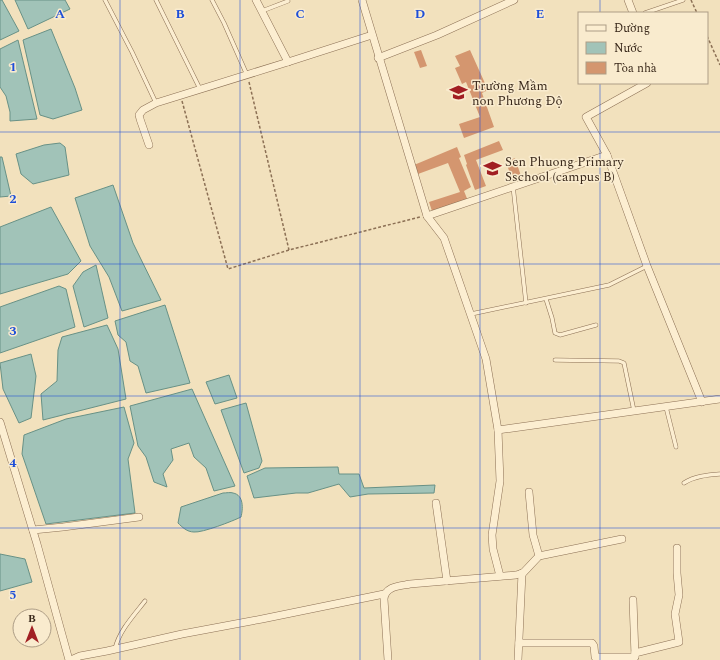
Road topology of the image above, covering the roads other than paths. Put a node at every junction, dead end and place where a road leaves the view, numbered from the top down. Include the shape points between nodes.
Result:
1 (105, 0) edge
2 (156, 0) edge
3 (212, 0) edge
4 (256, 0) edge
5 (362, 0) edge
6 (514, 0) edge
7 (628, 0) edge
8 (683, 0) edge
9 (288, 1) dead end
10 (262, 11) junction
11 (633, 12) edge
12 (649, 12) edge
13 (372, 35) junction
14 (378, 58) junction
15 (288, 62) junction
16 (247, 74) junction
17 (645, 84) edge
18 (200, 90) junction
19 (156, 103) junction
20 (149, 145) dead end
21 (607, 155) junction
22 (513, 186) junction
23 (427, 216) junction
24 (647, 266) junction
25 (546, 299) junction
26 (526, 303) junction
27 (470, 314) junction
28 (596, 325) dead end
29 (555, 360) dead end
30 (720, 398) edge
31 (702, 402) junction
32 (666, 407) junction
33 (634, 412) junction
34 (0, 422) edge
35 (498, 430) junction
36 (676, 447) dead end
37 (720, 474) edge
38 (684, 483) dead end
39 (529, 492) dead end
40 (436, 503) dead end
41 (139, 516) dead end
42 (32, 530) junction
43 (622, 539) dead end
44 (677, 548) dead end
45 (539, 556) junction
46 (522, 573) junction
47 (500, 576) junction
48 (447, 581) junction
49 (384, 594) junction
50 (633, 600) dead end
51 (145, 601) dead end
52 (519, 643) junction
53 (115, 649) junction
54 (635, 657) edge
55 (70, 660) edge
56 (388, 660) edge
57 (518, 660) edge

1 - 19 lane
2 - 18 lane
3 - 16 lane
4 - 10 street
5 - 13 street
6 - 14 street via 437,36
7 - 11 street
8 - 12 lane
9 - 10 lane
10 - 15 street
13 - 14 street
13 - 15 street
14 - 23 street
15 - 16 street
16 - 18 street
17 - 21 street via 586,116
18 - 19 street
19 - 20 street via 139,115
21 - 22 street
21 - 24 street
22 - 23 street
22 - 26 lane
23 - 27 street via 444,238
24 - 25 lane via 608,285
24 - 31 street
25 - 26 lane
25 - 28 lane via 554,333 560,335
26 - 27 lane
27 - 35 street via 486,359
29 - 33 lane via 624,363
30 - 31 street
31 - 32 street
32 - 33 street
32 - 36 lane
33 - 35 street
34 - 42 street
35 - 47 street via 500,481 492,535
37 - 38 lane via 690,479
39 - 45 street via 532,535
40 - 48 street
41 - 42 street
42 - 55 street
43 - 45 street
44 - 54 street via 679,594 675,614 679,642
45 - 46 street
46 - 47 street
46 - 52 street
47 - 48 street
48 - 49 street via 397,586
49 - 53 street
49 - 56 street
50 - 54 street
51 - 53 lane via 123,630
52 - 54 street via 592,643 595,657
52 - 57 street
53 - 55 street

